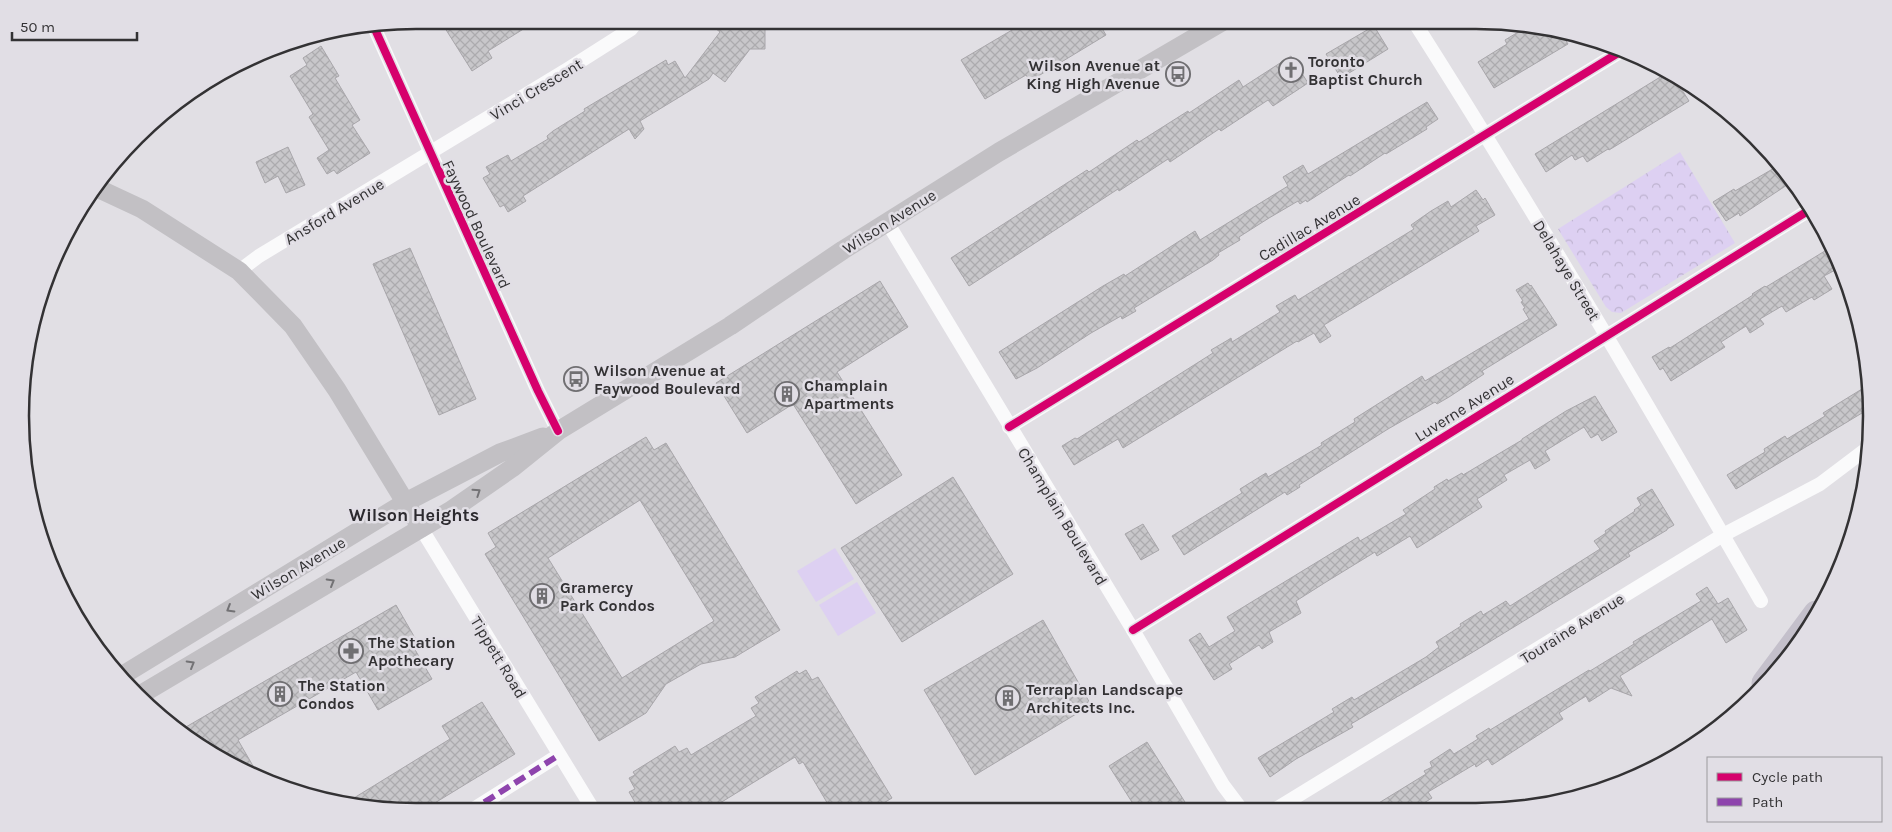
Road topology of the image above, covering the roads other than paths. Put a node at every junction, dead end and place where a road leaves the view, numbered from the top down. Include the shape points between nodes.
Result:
1 (631, 29) edge
2 (1210, 29) edge
3 (1419, 29) edge
4 (376, 31) edge
5 (1616, 55) edge
6 (1486, 136) junction
7 (430, 153) junction
8 (102, 190) edge
9 (1805, 213) edge
10 (887, 222) junction
11 (239, 271) junction
12 (1606, 335) junction
13 (1009, 427) junction
14 (558, 431) junction
15 (1861, 453) edge
16 (406, 502) junction
17 (421, 528) junction
18 (1723, 535) junction
19 (1762, 601) dead end
20 (1133, 630) junction
21 (127, 673) edge
22 (145, 692) edge
23 (559, 755) junction
24 (483, 803) edge
25 (588, 803) edge
26 (1236, 803) edge
27 (1286, 803) edge

1 - 7 street, Vinci Crescent
2 - 10 main road, Wilson Avenue via 999,152
3 - 6 street, Delahaye Street
4 - 7 street, Faywood Boulevard
5 - 6 street, Cadillac Avenue
6 - 12 street, Delahaye Street
6 - 13 street, Cadillac Avenue
7 - 11 street, Ansford Avenue
7 - 14 street, Faywood Boulevard
8 - 11 main road, Tippett Road via 142,208
9 - 12 street, Luverne Avenue
10 - 13 street, Champlain Boulevard
10 - 14 main road, Wilson Avenue via 730,326
11 - 16 main road, Tippett Road via 293,326 338,390
12 - 18 street, Delahaye Street
12 - 20 street, Luverne Avenue
13 - 20 street, Champlain Boulevard
14 - 16 main road, Wilson Avenue via 500,453
17 -> 14 main road, Wilson Avenue via 512,468
15 - 18 street, Touraine Avenue via 1820,484
16 - 17 main road, Tippett Road
16 -> 21 main road, Wilson Avenue
22 -> 17 main road, Wilson Avenue
17 - 23 street, Tippett Road
18 - 19 street, Delahaye Street
18 - 27 street, Touraine Avenue
20 - 26 street, Champlain Boulevard
23 - 24 street
23 - 25 street, Tippett Road

